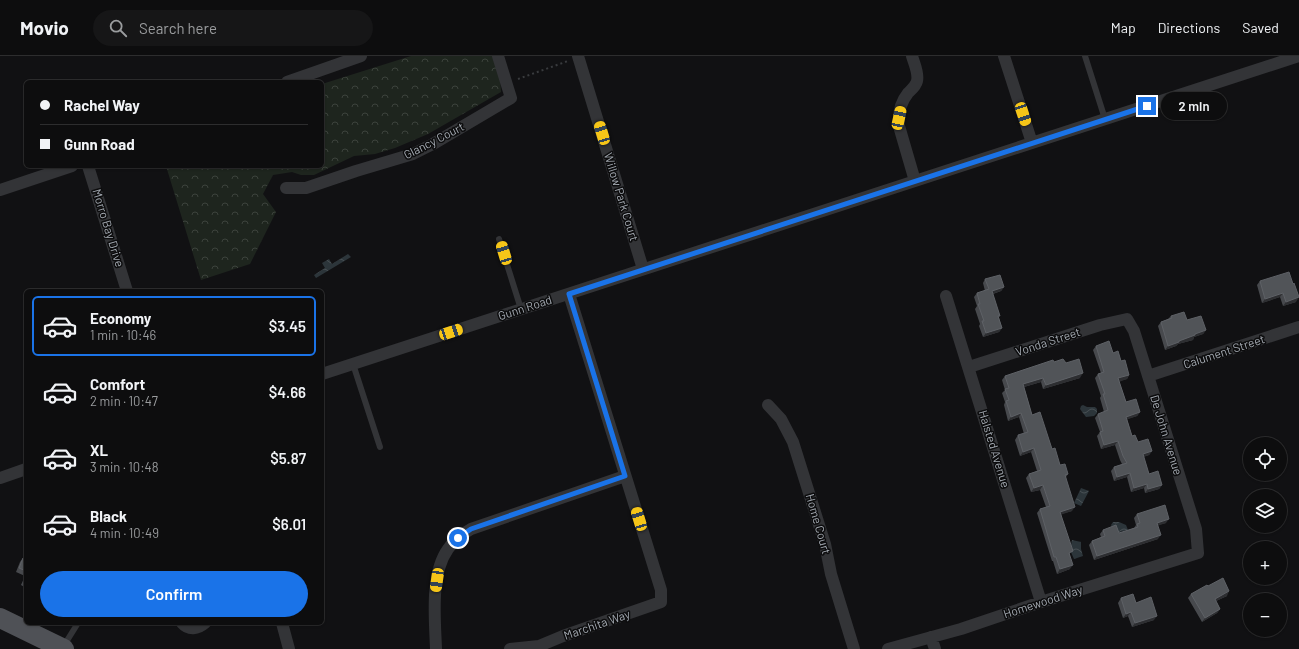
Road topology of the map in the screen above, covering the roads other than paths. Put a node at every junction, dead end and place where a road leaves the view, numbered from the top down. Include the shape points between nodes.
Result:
1 (361, 56) edge
2 (498, 56) edge
3 (912, 56) edge
4 (1004, 56) edge
5 (1085, 56) edge
6 (1299, 56) edge
7 (578, 57) edge
8 (293, 80) edge
9 (1105, 119) junction
10 (1032, 143) junction
11 (66, 168) edge
12 (89, 168) edge
13 (915, 181) junction
14 (286, 188) dead end
15 (0, 190) edge
16 (499, 239) dead end
17 (643, 269) junction
18 (126, 289) edge
19 (569, 294) junction
20 (946, 296) dead end
21 (521, 309) junction
22 (1127, 319) joint
23 (1299, 327) edge
24 (352, 364) junction
25 (969, 367) junction
26 (324, 373) edge
27 (1148, 376) junction
28 (768, 406) dead end
29 (380, 448) dead end
30 (24, 470) edge
31 (625, 476) junction
32 (0, 478) edge
33 (1198, 553) joint
34 (1041, 602) junction
35 (0, 618) edge
36 (77, 625) edge
37 (184, 625) edge
38 (202, 625) edge
39 (283, 625) edge
40 (931, 637) junction
41 (63, 649) edge
42 (289, 649) edge
43 (436, 649) edge
44 (510, 649) edge
45 (854, 649) edge
46 (888, 649) edge
47 (935, 649) edge

1 - 8 street
2 - 14 street, Glancy Court via 511,98 413,154 306,188
3 - 13 street via 918,74 917,81 901,105 899,126
4 - 10 street
5 - 9 lane
6 - 9 street, Gunn Road
7 - 17 street, Willow Park Court
9 - 10 street, Gunn Road
10 - 13 street, Gunn Road
11 - 15 street
12 - 18 street, Morro Bay Drive
13 - 17 street, Gunn Road
16 - 21 lane
17 - 19 street, Gunn Road
19 - 21 street, Gunn Road
19 - 31 street
20 - 25 street, Halsted Avenue
21 - 24 street, Gunn Road
22 - 25 street, Vonda Street via 1100,325
22 - 27 street, De John Avenue via 1134,331
23 - 27 street, Calument Street
24 - 26 street, Gunn Road
24 - 29 lane
25 - 34 street, Halsted Avenue
27 - 33 street, De John Avenue via 1196,529
28 - 45 street, Home Court via 781,419 793,442
30 - 32 street
31 - 43 street via 471,529 458,538 447,549 438,571
31 - 44 street, Marchita Way via 661,590 661,602 540,646
33 - 34 street, Homewood Way
34 - 40 street, Homewood Way
35 - 41 main road
36 - 41 lane
37 - 38 street via 192,629
39 - 42 street
40 - 46 street, Homewood Way
40 - 47 street

